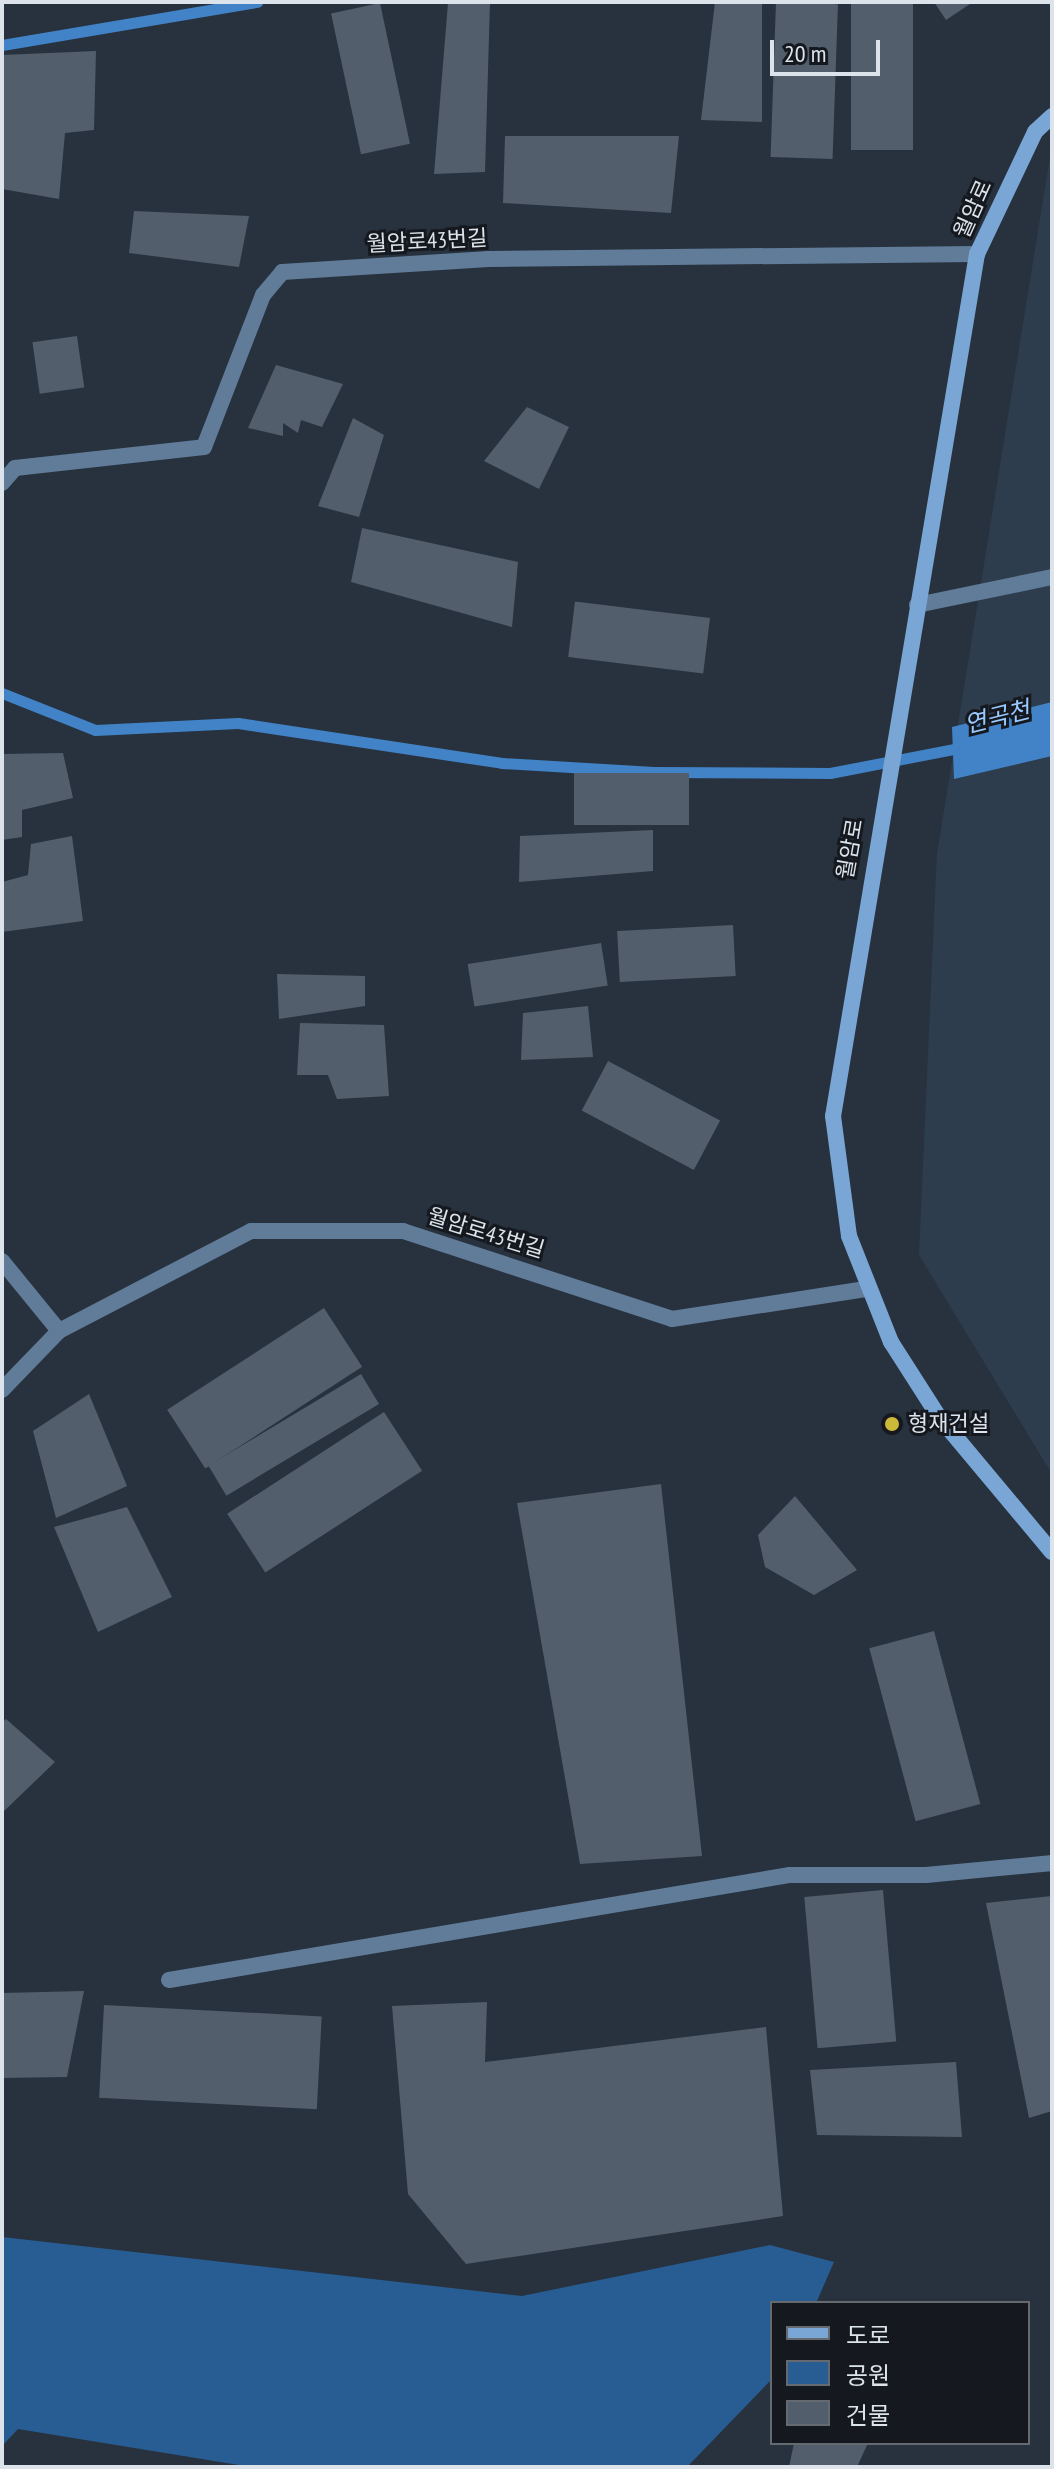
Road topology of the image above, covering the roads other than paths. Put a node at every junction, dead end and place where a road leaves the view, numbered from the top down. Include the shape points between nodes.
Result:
1 (1052, 116) edge
2 (977, 254) junction
3 (2, 483) edge
4 (1052, 577) edge
5 (917, 605) junction
6 (2, 1261) edge
7 (866, 1289) junction
8 (59, 1331) junction
9 (2, 1390) edge
10 (1052, 1552) edge
11 (1052, 1863) edge
12 (169, 1980) dead end

1 - 2 street, 월암로 via 1035,132
2 - 3 street, 월암로43번길 via 489,259 282,272 263,295 204,447 15,468
2 - 5 street, 월암로
4 - 5 street
5 - 7 street, 월암로 via 875,833 833,1116 835,1171
6 - 8 street
7 - 8 street, 월암로43번길 via 672,1319 403,1231 251,1231
7 - 10 street, 월암로 via 939,1417
8 - 9 street, 월암로43번길
11 - 12 street via 926,1875 790,1875

